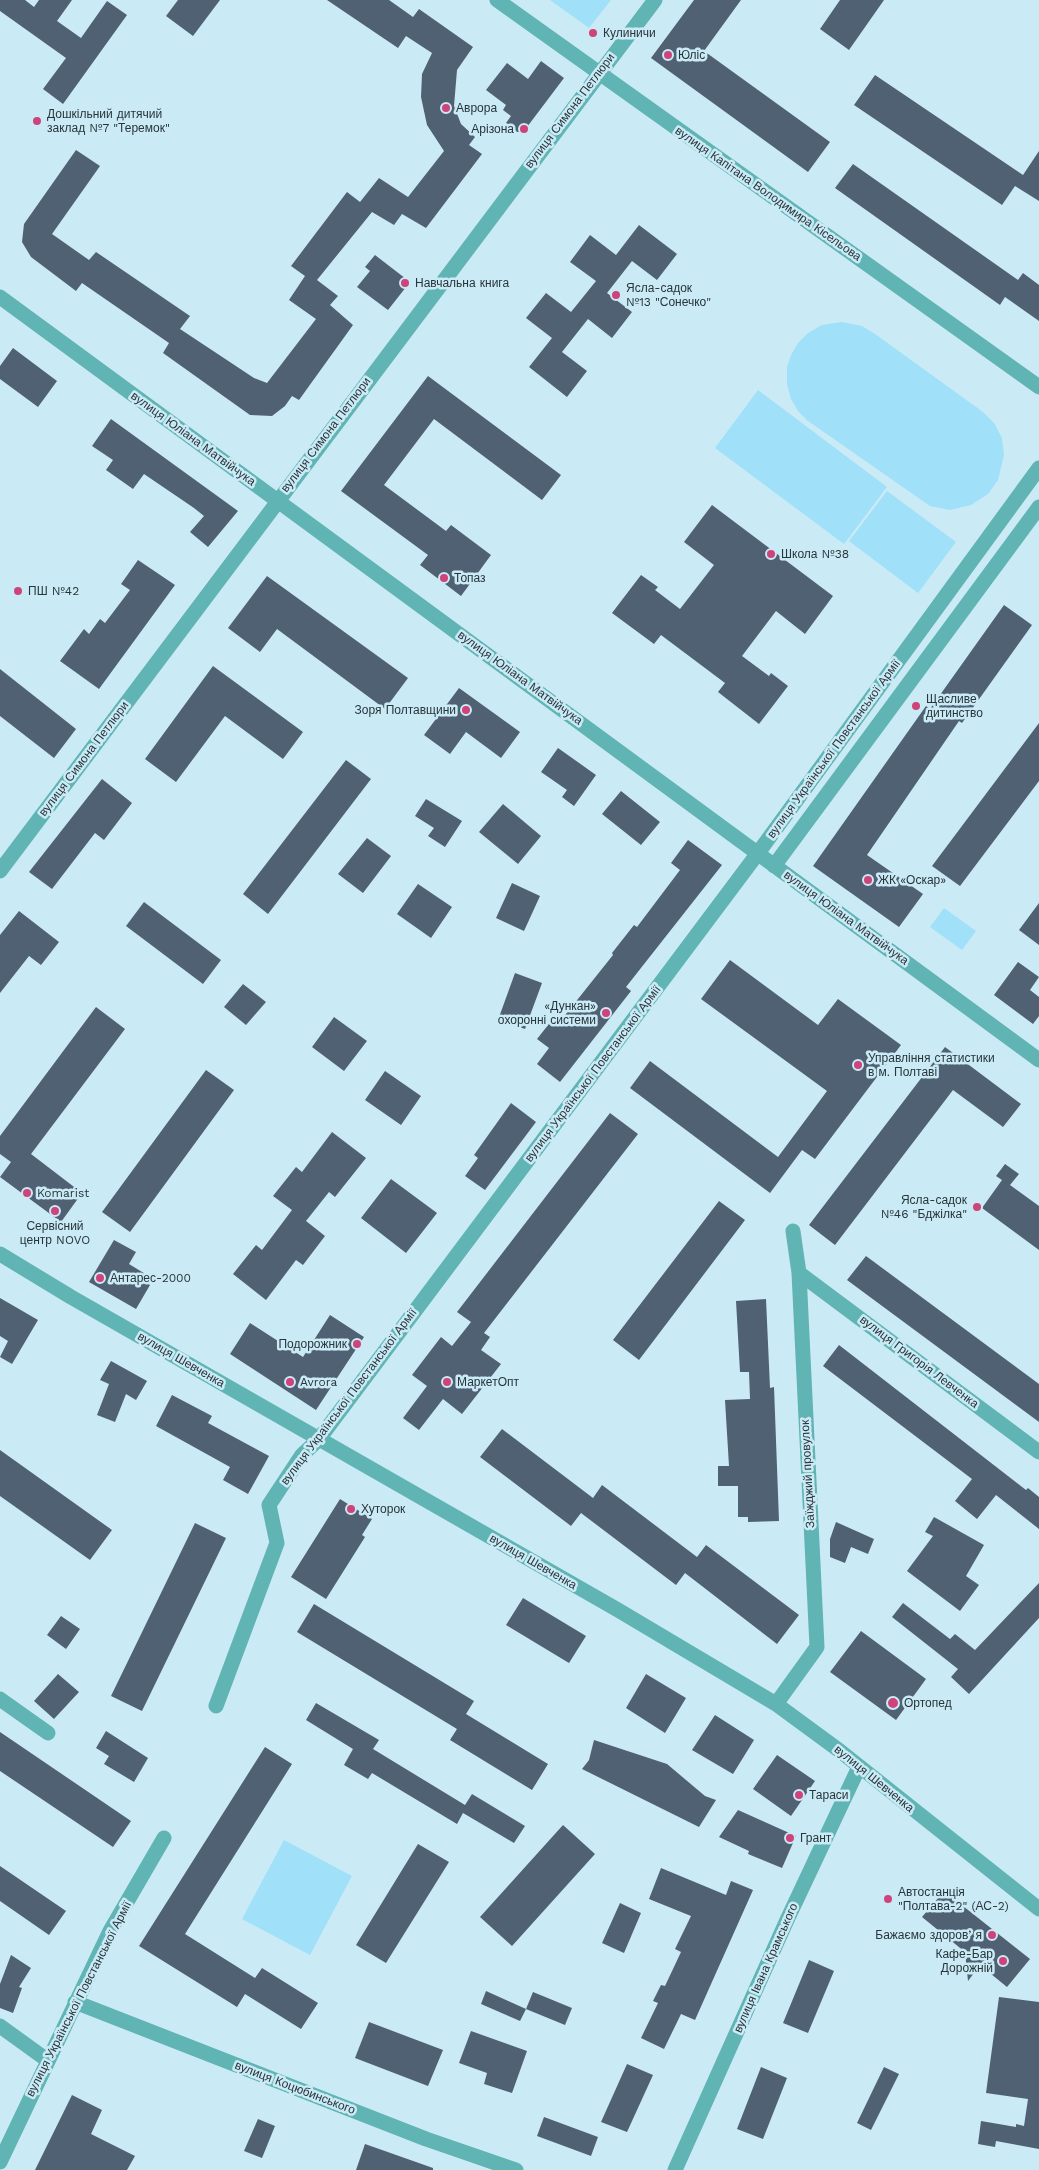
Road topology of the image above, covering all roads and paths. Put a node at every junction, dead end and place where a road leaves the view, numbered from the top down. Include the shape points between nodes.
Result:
1 (496, 0) edge
2 (655, 0) edge
3 (599, 73) junction
4 (0, 297) edge
5 (1039, 387) edge
6 (1039, 468) edge
7 (277, 500) junction
8 (1039, 507) edge
9 (758, 853) junction
10 (774, 866) junction
11 (1, 869) edge
12 (1039, 1060) edge
13 (793, 1231) dead end
14 (0, 1254) edge
15 (798, 1273) junction
16 (319, 1439) junction
17 (1039, 1452) edge
18 (0, 1699) edge
19 (776, 1704) junction
20 (216, 1706) dead end
21 (48, 1733) dead end
22 (859, 1767) junction
23 (164, 1838) dead end
24 (1039, 1909) edge
25 (75, 2002) junction
26 (0, 2026) edge
27 (47, 2060) junction
28 (0, 2162) edge
29 (516, 2170) edge
30 (676, 2170) edge

1 - 3 street, вулиця Капітана Володимира Кісельова
2 - 3 street, вулиця Симона Петлюри
3 - 5 street, вулиця Капітана Володимира Кісельова
3 - 7 street, вулиця Симона Петлюри
4 - 7 street, вулиця Юліана Матвійчука
6 - 9 street, вулиця Української Повстанської Армії
7 - 9 street, вулиця Юліана Матвійчука
7 - 11 street, вулиця Симона Петлюри
8 - 10 street, вулиця Української Повстанської Армії
9 - 10 street, вулиця Юліана Матвійчука
9 - 16 street, вулиця Української Повстанської Армії
10 - 12 street, вулиця Юліана Матвійчука
13 - 15 street, Заїжджий провулок
14 - 16 street, вулиця Шевченка
15 - 17 street, вулиця Григорія Левченка
15 - 19 street, Заїжджий провулок via 817,1647
16 - 19 street, вулиця Шевченка
16 - 20 street, вулиця Української Повстанської Армії via 302,1455 268,1505 277,1543
18 - 21 street
19 - 22 street, вулиця Шевченка
22 - 24 street, вулиця Шевченка
22 - 30 street, вулиця Івана Крамського
23 - 25 street, вулиця Української Повстанської Армії via 110,1931
25 - 27 street, вулиця Української Повстанської Армії
25 - 29 street, вулиця Коцюбинського via 426,2139
26 - 27 street
27 - 28 street, вулиця Української Повстанської Армії

